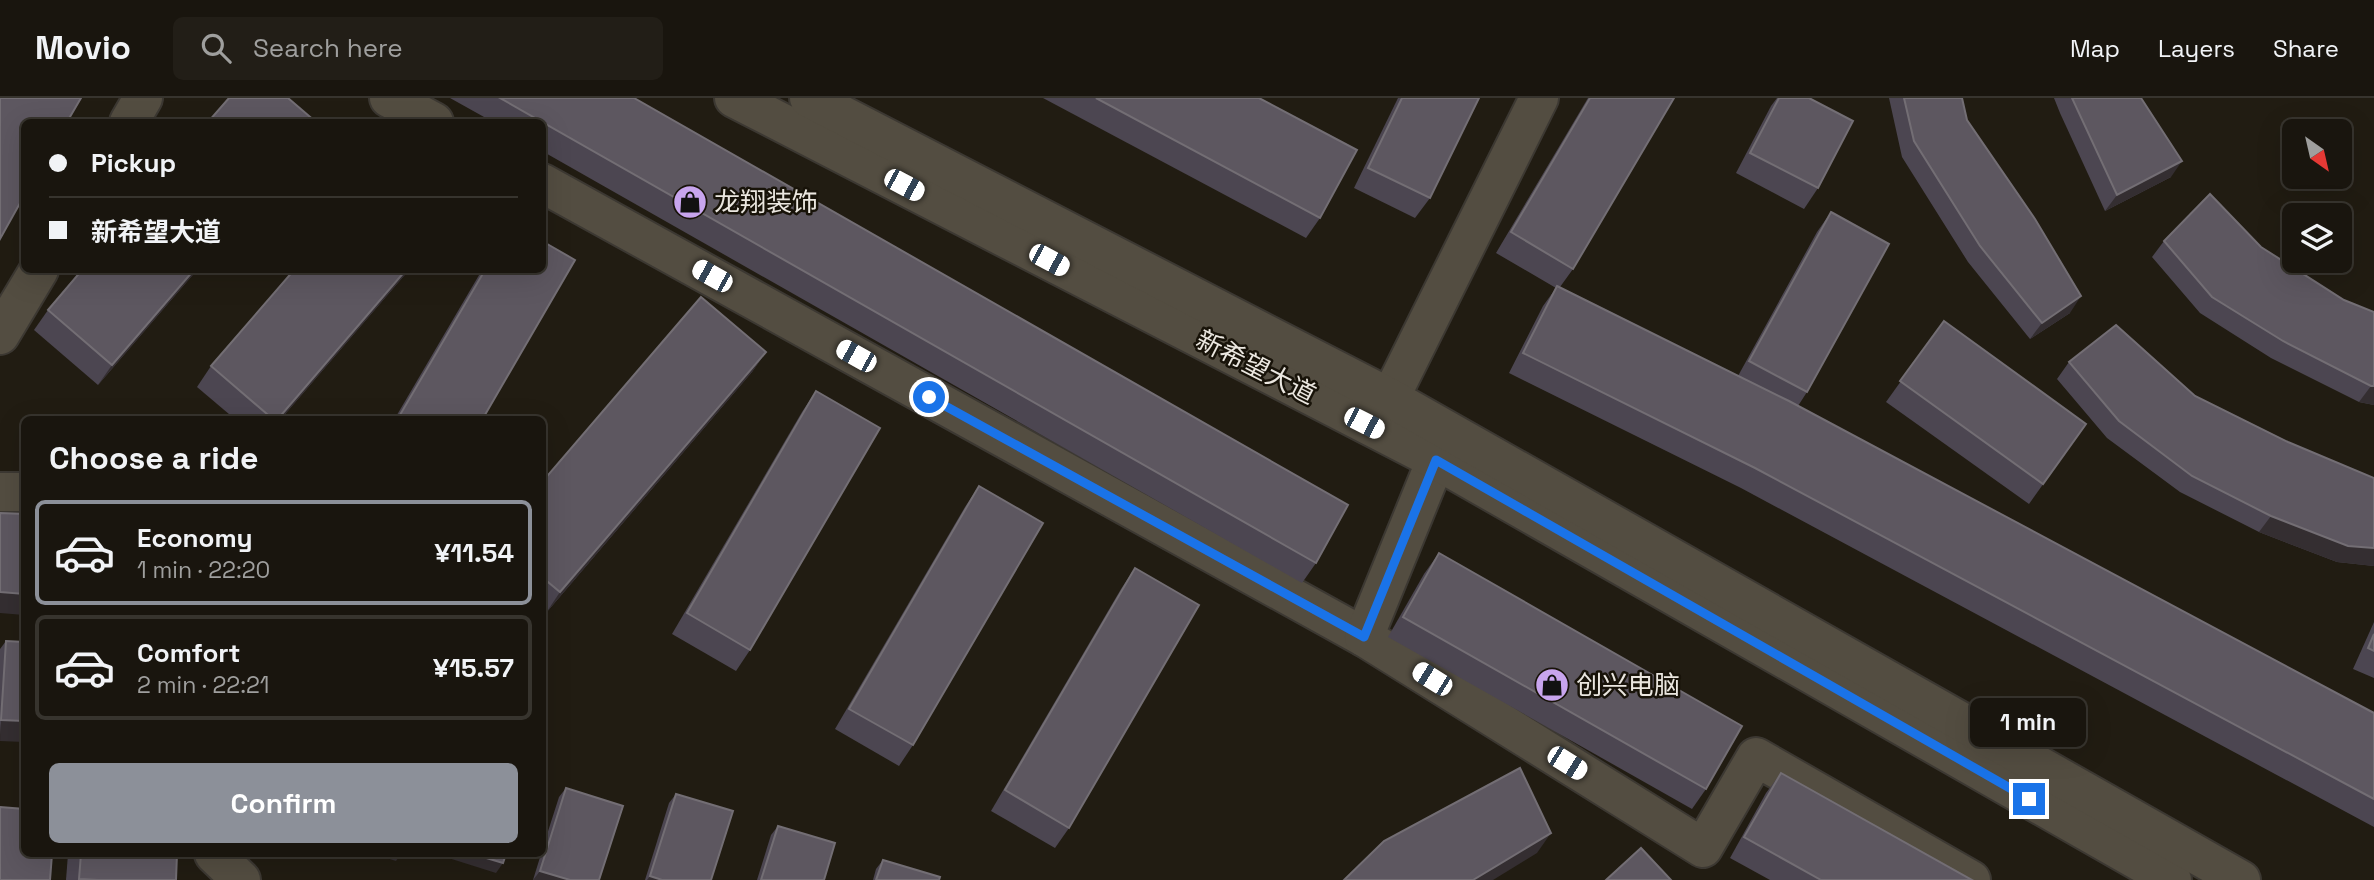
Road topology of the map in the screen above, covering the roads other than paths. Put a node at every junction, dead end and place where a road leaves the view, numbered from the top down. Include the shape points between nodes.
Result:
1 (143, 98) edge
2 (389, 98) edge
3 (734, 98) edge
4 (810, 98) edge
5 (1539, 98) edge
6 (131, 119) edge
7 (428, 119) edge
8 (546, 185) edge
9 (37, 273) edge
10 (0, 335) edge
11 (1390, 398) junction
12 (1436, 460) junction
13 (0, 492) edge
14 (21, 492) edge
15 (1364, 637) junction
16 (217, 857) edge
17 (241, 880) edge
18 (1971, 880) edge
19 (2172, 880) edge
20 (2241, 880) edge

1 - 6 street
2 - 7 street
3 - 12 street, 新希望大道
4 - 11 street
5 - 11 street
8 - 15 street
9 - 10 street
11 - 20 street
12 - 15 street
12 - 19 street, 新希望大道
13 - 14 street
15 - 18 street via 1703,848 1756,757
16 - 17 street

